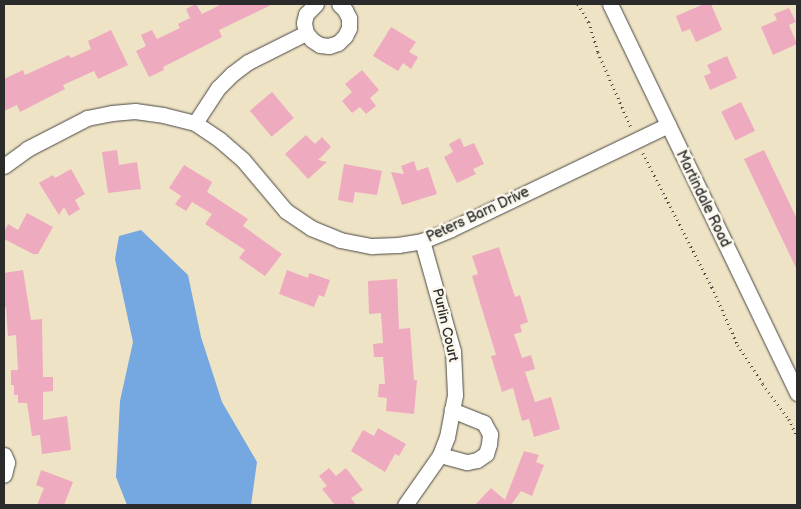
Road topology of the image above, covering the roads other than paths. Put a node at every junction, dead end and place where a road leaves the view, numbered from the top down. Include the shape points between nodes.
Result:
1 (316, 4) edge
2 (338, 4) edge
3 (612, 4) edge
4 (306, 33) junction
5 (195, 123) junction
6 (668, 125) junction
7 (4, 166) edge
8 (422, 241) junction
9 (797, 393) edge
10 (452, 410) junction
11 (440, 455) junction
12 (4, 456) edge
13 (4, 475) edge
14 (405, 505) edge

1 - 4 street via 306,14
2 - 4 street via 349,18 349,28 338,43 320,45
3 - 6 street, Martindale Road
4 - 5 street via 232,74 218,88
5 - 7 street, Peters Barn Drive via 136,111 95,116 56,132
5 - 8 street, Peters Barn Drive via 243,160 286,211 311,228 340,240 372,246
6 - 8 street, Peters Barn Drive
6 - 9 street, Martindale Road
8 - 10 street, Purlin Court via 453,351
10 - 11 street, Purlin Court
10 - 11 street via 484,423 490,434 489,444 486,454 478,460 467,462
11 - 14 street, Purlin Court
12 - 13 street via 7,462

